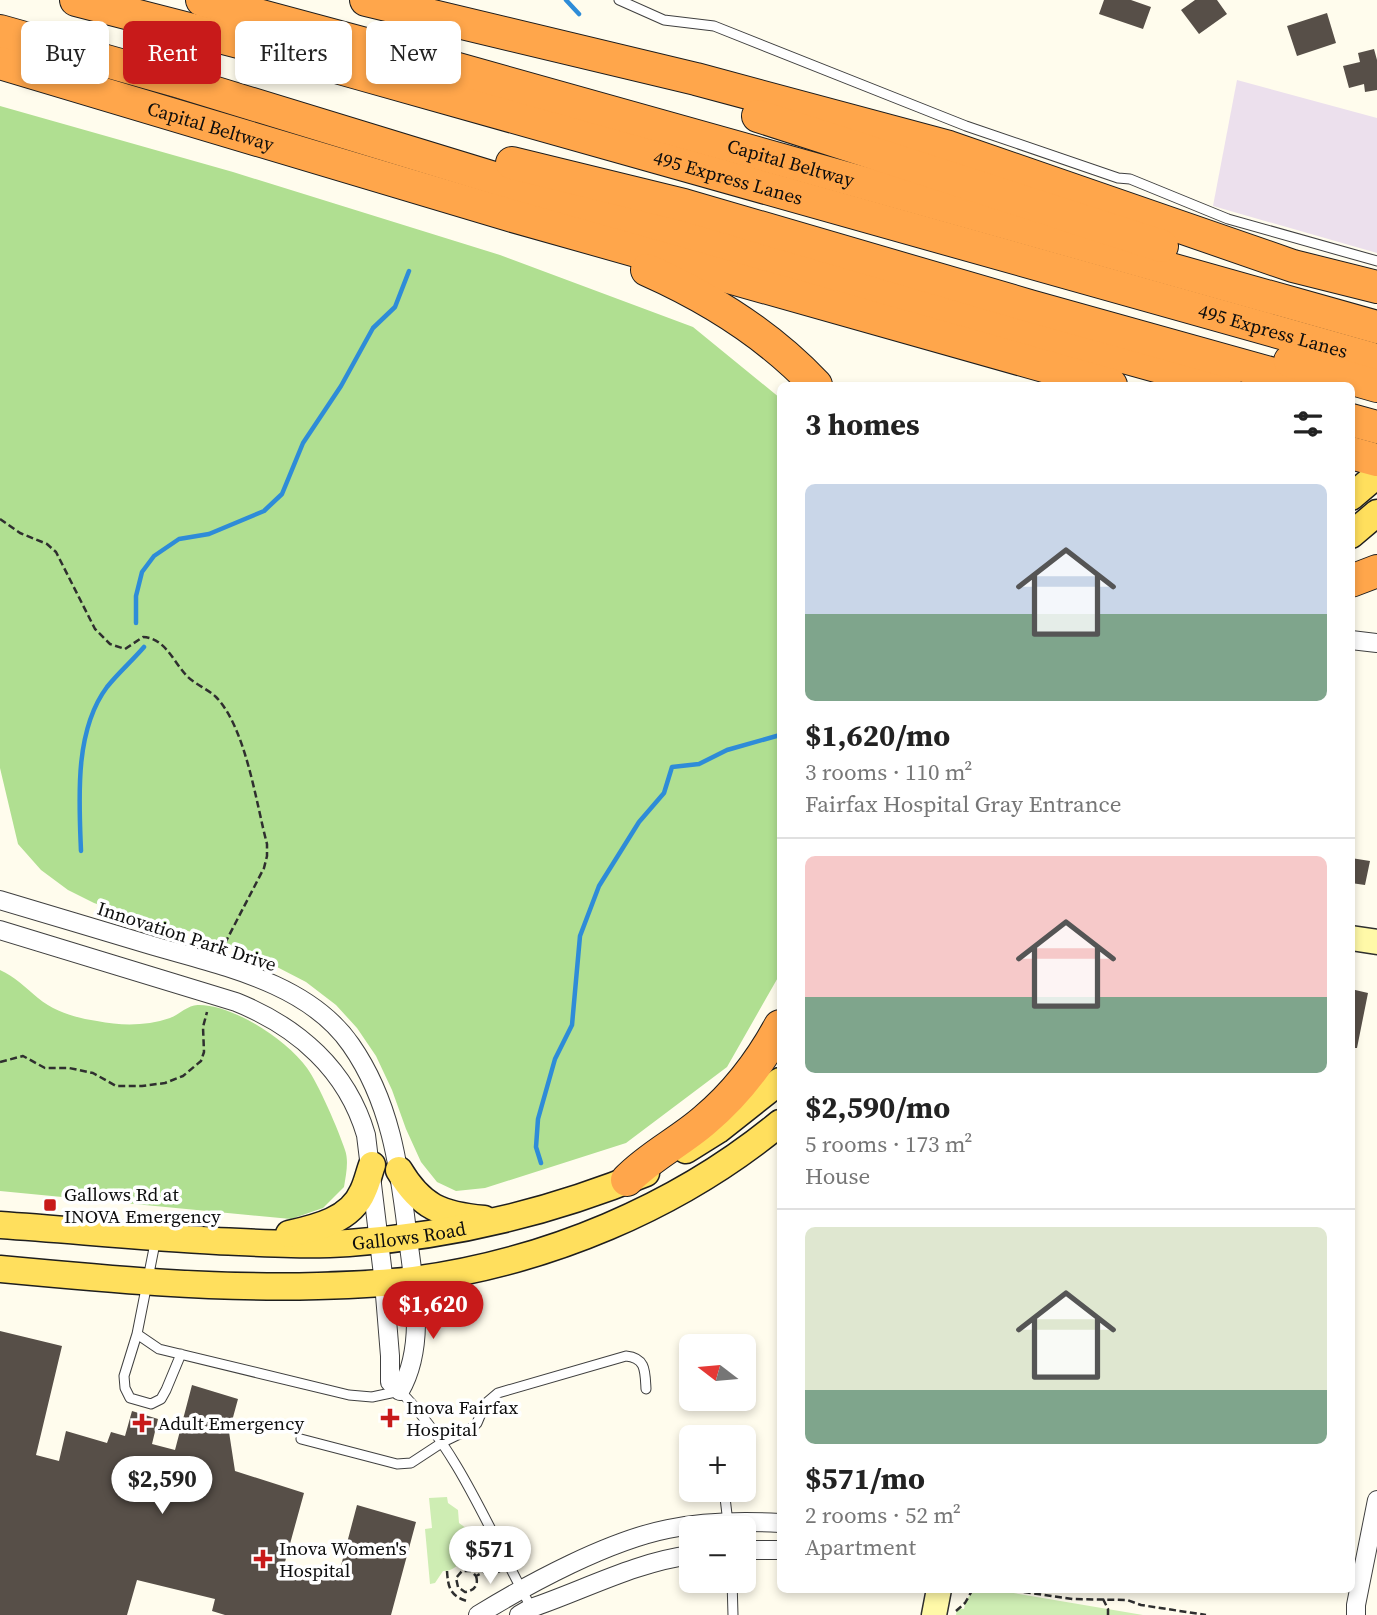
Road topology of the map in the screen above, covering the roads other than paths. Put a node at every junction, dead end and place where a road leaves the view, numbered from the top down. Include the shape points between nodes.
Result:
1 (76, 0) edge
2 (202, 0) edge
3 (366, 0) edge
4 (619, 0) edge
5 (489, 30) junction
6 (0, 31) edge
7 (235, 42) edge
8 (0, 63) edge
9 (123, 66) edge
10 (352, 73) edge
11 (352, 74) edge
12 (187, 84) edge
13 (189, 84) edge
14 (509, 215) junction
15 (1377, 261) edge
16 (1377, 287) edge
17 (1377, 313) edge
18 (1377, 327) edge
19 (1377, 360) edge
20 (813, 382) edge
21 (1100, 382) edge
22 (1214, 382) edge
23 (1302, 382) edge
24 (1377, 386) edge
25 (1355, 397) edge
26 (1377, 403) edge
27 (1355, 421) edge
28 (1377, 427) edge
29 (1355, 454) edge
30 (1377, 460) edge
31 (1377, 475) edge
32 (1355, 494) edge
33 (1377, 513) edge
34 (1355, 532) edge
35 (1377, 571) edge
36 (1355, 579) edge
37 (1355, 640) edge
38 (1377, 643) edge
39 (0, 900) edge
40 (0, 930) edge
41 (1355, 939) edge
42 (1377, 942) edge
43 (777, 1031) edge
44 (777, 1083) edge
45 (777, 1125) edge
46 (372, 1165) junction
47 (399, 1170) junction
48 (627, 1180) junction
49 (500, 1221) junction
50 (0, 1225) edge
51 (156, 1237) junction
52 (407, 1237) junction
53 (380, 1241) junction
54 (254, 1243) junction
55 (0, 1269) edge
56 (412, 1280) junction
57 (149, 1283) junction
58 (384, 1283) junction
59 (137, 1334) junction
60 (181, 1354) junction
61 (646, 1389) dead end
62 (400, 1391) junction
63 (301, 1439) dead end
64 (443, 1442) junction
65 (1377, 1500) edge
66 (756, 1523) edge
67 (777, 1523) edge
68 (679, 1528) edge
69 (756, 1550) edge
70 (777, 1550) edge
71 (679, 1556) edge
72 (522, 1590) junction
73 (732, 1593) edge
74 (938, 1593) edge
75 (476, 1607) edge
76 (529, 1613) edge
77 (733, 1615) edge
78 (934, 1615) edge
79 (1356, 1615) edge

1 - 7 highway, 495 Express Lanes
2 - 18 highway, Capital Beltway
3 - 5 highway
4 - 15 lane via 664,20 714,26 966,126 1130,179 1228,219
5 - 16 highway via 696,79 949,147 1293,266
5 - 17 highway
6 - 9 highway
8 - 14 highway, Capital Beltway
10 - 19 highway, 495 Express Lanes
11 - 24 highway via 614,167 760,212
12 - 22 highway via 651,226
13 - 23 highway via 684,205
14 - 20 highway via 609,253 697,294 762,336
14 - 21 highway, Capital Beltway
25 - 26 highway
27 - 28 highway
29 - 30 highway
31 - 32 main road
33 - 34 main road
35 - 36 highway
37 - 38 street
39 - 47 street, Innovation Park Drive via 218,965 291,994 335,1026 351,1044 382,1102
40 - 46 street via 236,1002 271,1018 303,1039 333,1070 359,1112
41 - 42 street
43 - 48 highway via 729,1098
44 - 48 main road, Gallows Road via 719,1130
45 - 56 main road via 712,1173 597,1231 523,1257
46 - 53 street
46 - 54 main road via 356,1204 335,1219
47 - 49 main road via 410,1189 432,1206 458,1216
47 - 52 street, Innovation Park Drive
48 - 49 main road, Gallows Road
49 - 52 main road, Gallows Road
50 - 51 main road, Gallows Road
51 - 54 main road, Gallows Road
51 - 57 lane
52 - 53 main road, Gallows Road
52 - 56 street, Innovation Park Drive
53 - 54 main road, Gallows Road
53 - 58 street
55 - 57 main road
56 - 58 main road
56 - 62 street, Innovation Park Drive via 416,1322 412,1360
57 - 58 main road via 259,1287
57 - 59 lane
58 - 62 street via 390,1382
59 - 60 lane via 159,1349
59 - 60 lane via 124,1376 130,1398 151,1404 160,1399
60 - 62 lane via 349,1395 372,1398
61 - 64 lane via 644,1365 636,1357 615,1358 498,1393 485,1404 472,1428
62 - 64 lane
63 - 64 lane via 397,1464 411,1462
64 - 72 lane
65 - 79 street
66 - 67 street
68 - 72 street via 613,1546
69 - 70 street
71 - 76 street via 620,1574
72 - 75 street
72 - 76 lane
73 - 77 lane
74 - 78 street

